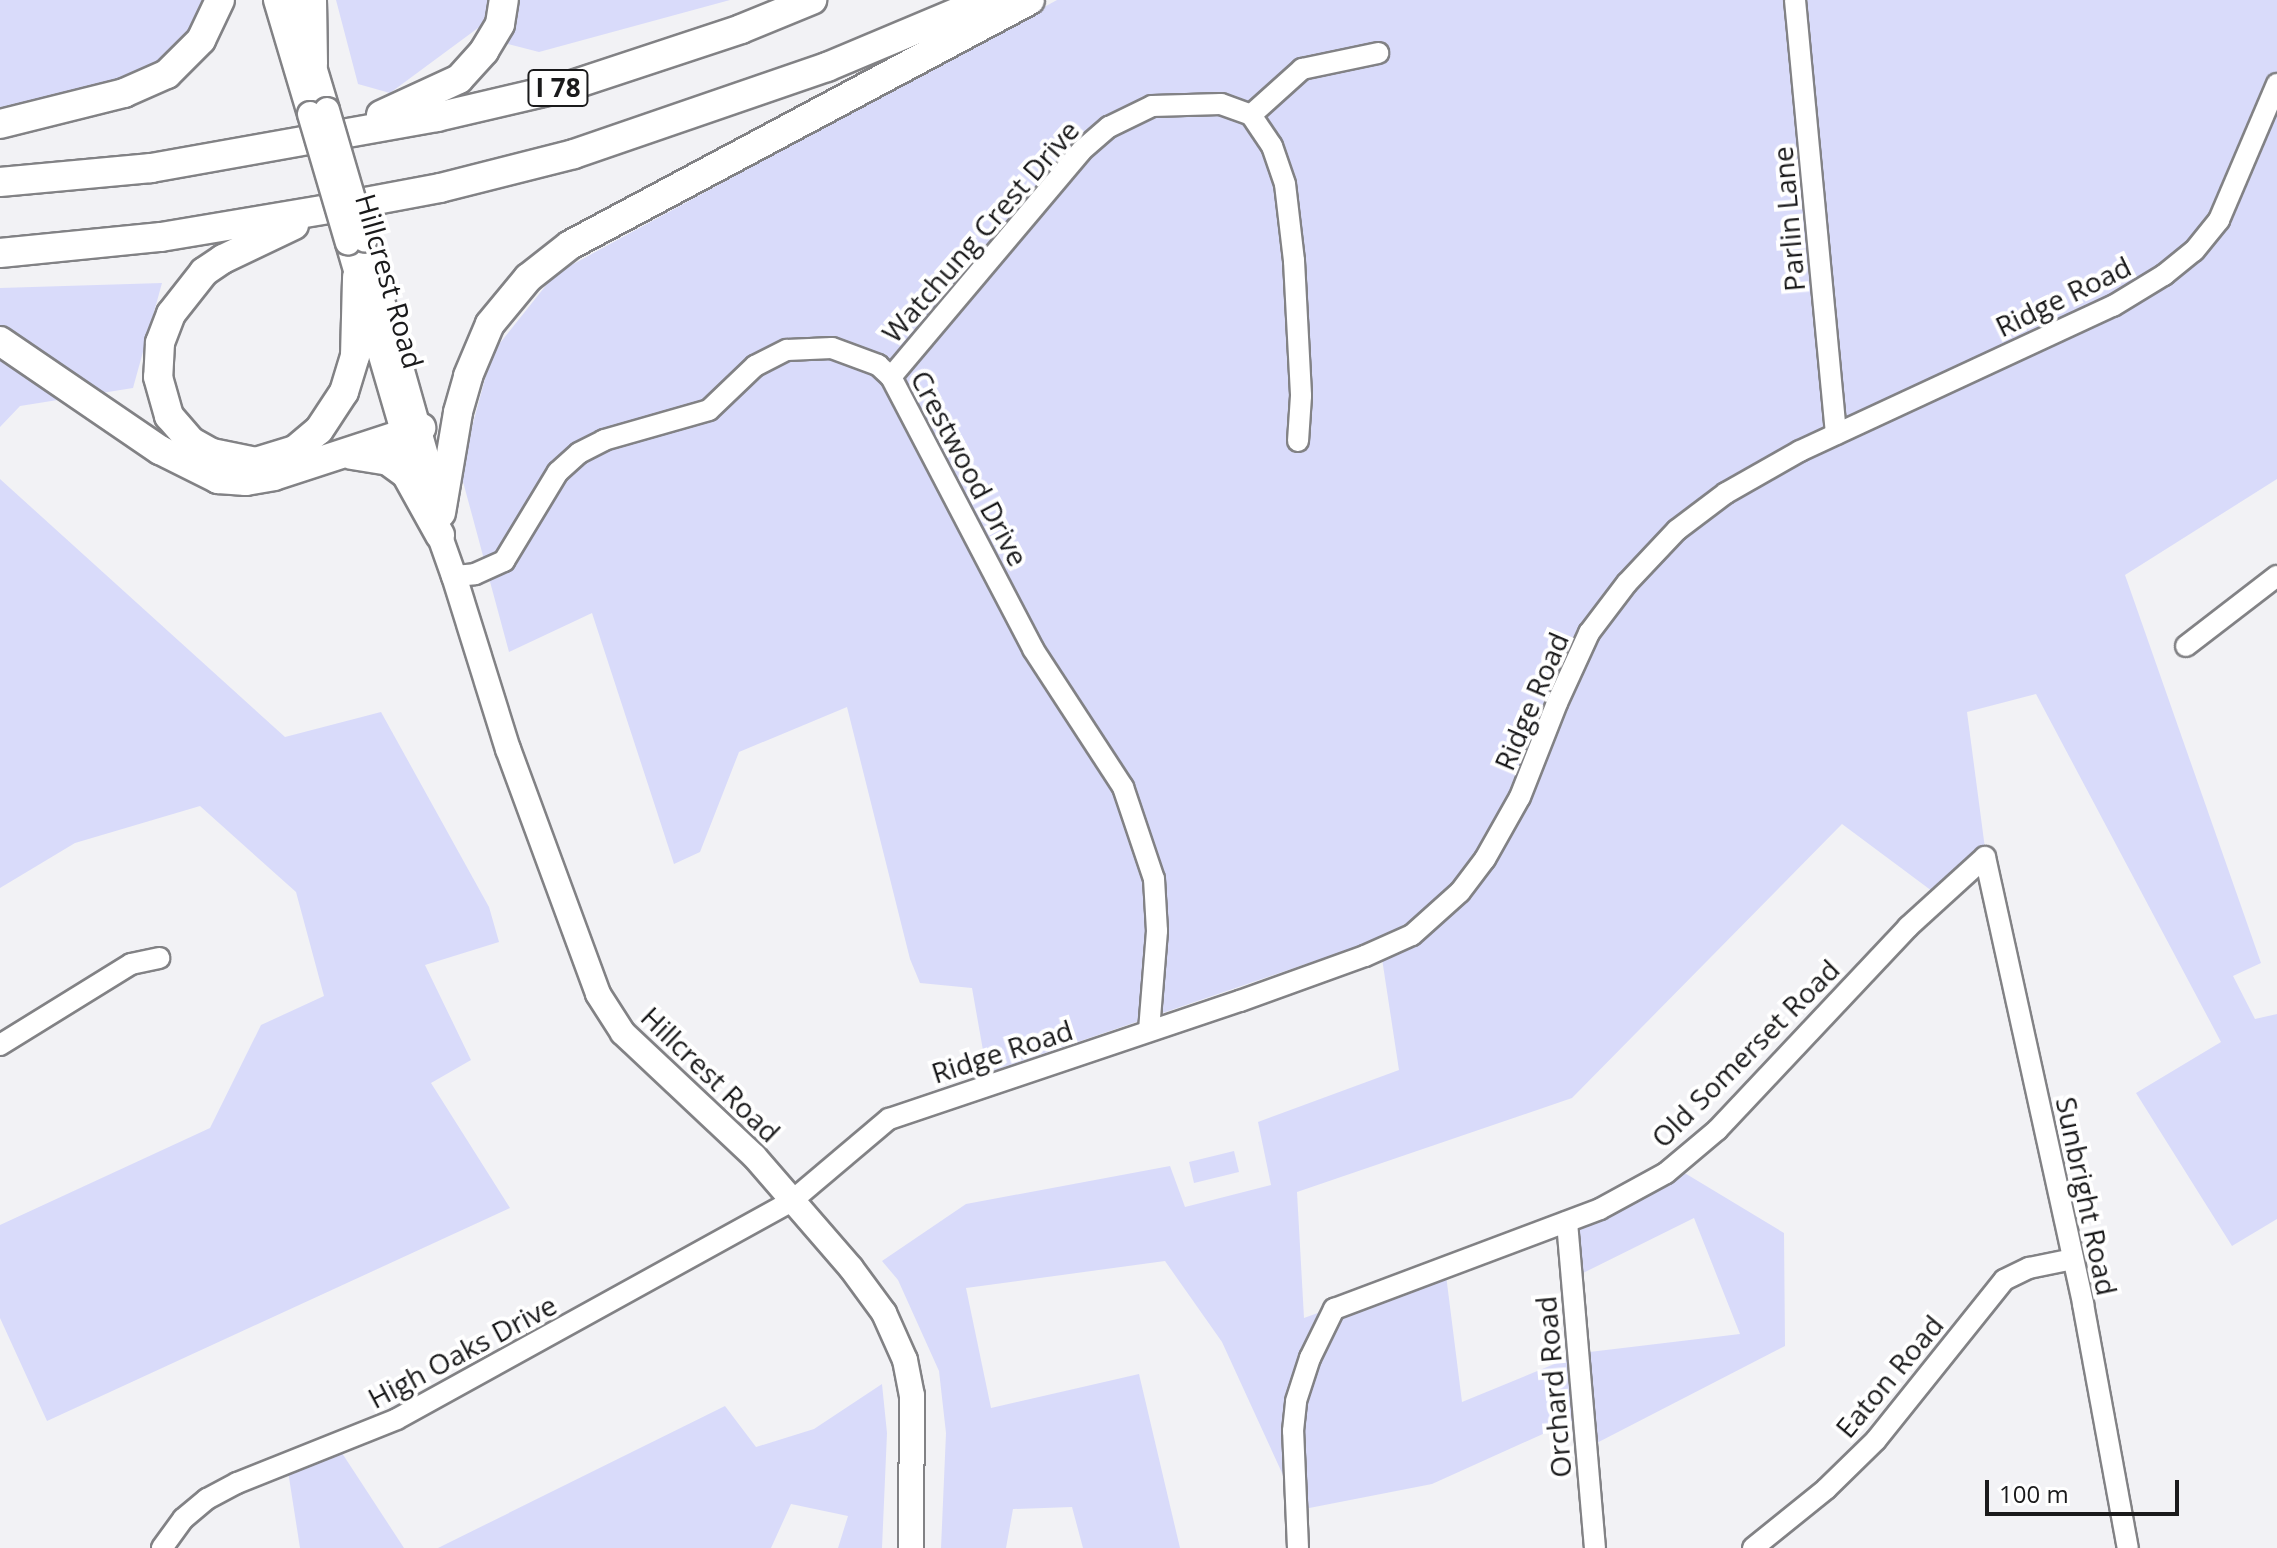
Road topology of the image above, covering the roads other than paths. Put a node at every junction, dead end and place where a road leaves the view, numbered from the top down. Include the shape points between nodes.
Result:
1 (220, 0) edge
2 (276, 0) edge
3 (294, 0) edge
4 (312, 0) edge
5 (504, 0) edge
6 (812, 0) edge
7 (986, 0) edge
8 (1030, 0) edge
9 (1795, 0) edge
10 (1378, 53) dead end
11 (313, 64) junction
12 (2277, 84) edge
13 (319, 112) junction
14 (1251, 115) junction
15 (0, 124) edge
16 (295, 145) junction
17 (0, 182) edge
18 (328, 209) junction
19 (357, 242) junction
20 (0, 253) edge
21 (357, 277) junction
22 (0, 341) edge
23 (891, 377) junction
24 (412, 431) junction
25 (1836, 434) junction
26 (1298, 441) dead end
27 (348, 454) junction
28 (440, 524) junction
29 (454, 576) junction
30 (2277, 576) edge
31 (2186, 646) dead end
32 (1985, 857) joint
33 (159, 958) dead end
34 (1149, 1031) junction
35 (0, 1045) edge
36 (793, 1200) junction
37 (1567, 1222) junction
38 (2073, 1259) junction
39 (162, 1548) edge
40 (911, 1548) edge
41 (1298, 1548) edge
42 (1595, 1548) edge
43 (1753, 1548) edge
44 (2128, 1548) edge

1 - 15 highway via 201,40 167,74 124,93
2 - 13 main road, Hillcrest Road
3 - 11 main road, Hillcrest Road
4 - 11 highway
5 - 16 highway via 500,24 459,79 408,105
6 - 16 highway, I 78 via 569,86
7 - 18 highway, I 78 via 800,77 574,154
8 - 28 highway via 570,245 528,278 490,324 468,376
9 - 25 street, Parlin Lane
10 - 14 street via 1302,69
11 - 13 main road, Hillcrest Road
12 - 25 street, Ridge Road via 2219,220 2194,251 2164,275 2113,306
13 - 19 main road, Hillcrest Road, bridge
14 - 23 street, Watchung Crest Drive via 1221,104 1169,103 1109,127 1081,151
14 - 26 street via 1278,158 1289,206 1301,396
16 - 17 highway, I 78 via 151,168
18 - 20 highway, I 78 via 161,237
18 - 21 highway via 223,259 204,272 171,314 160,343 158,377 169,416 181,432 212,453 256,462 295,450 319,430 344,392 355,356
19 - 21 main road, Hillcrest Road
19 - 24 main road, Hillcrest Road
21 - 24 main road, Hillcrest Road
22 - 27 highway via 160,450 218,479 274,476
23 - 29 street, Crestwood Drive via 853,353 832,348 787,350 755,366 709,410 604,440 579,453 558,472 504,561 475,574
23 - 34 street, Crestwood Drive via 1033,649 1123,787 1154,879 1157,931
24 - 27 highway
24 - 28 main road, Hillcrest Road
25 - 34 street, Ridge Road via 1726,493 1677,530 1627,583 1579,652 1501,833 1460,892 1431,921 1365,956
27 - 28 highway via 388,461 406,474
28 - 29 main road, Hillcrest Road
29 - 36 main road, Hillcrest Road via 513,761 598,994 623,1033
30 - 31 street
32 - 37 street, Old Somerset Road via 1908,927 1699,1147 1636,1192
32 - 38 street, Sunbright Road
33 - 35 street via 131,964
34 - 36 street, Ridge Road via 889,1119
36 - 39 street, High Oaks Drive via 397,1419 207,1499 183,1519
36 - 40 main road, Hillcrest Road via 884,1313 905,1360 912,1395
37 - 41 street, Old Somerset Road via 1334,1309 1296,1401
37 - 42 street, Orchard Road
38 - 43 street, Eaton Road via 2029,1268 2004,1280 1876,1440
38 - 44 street, Sunbright Road

